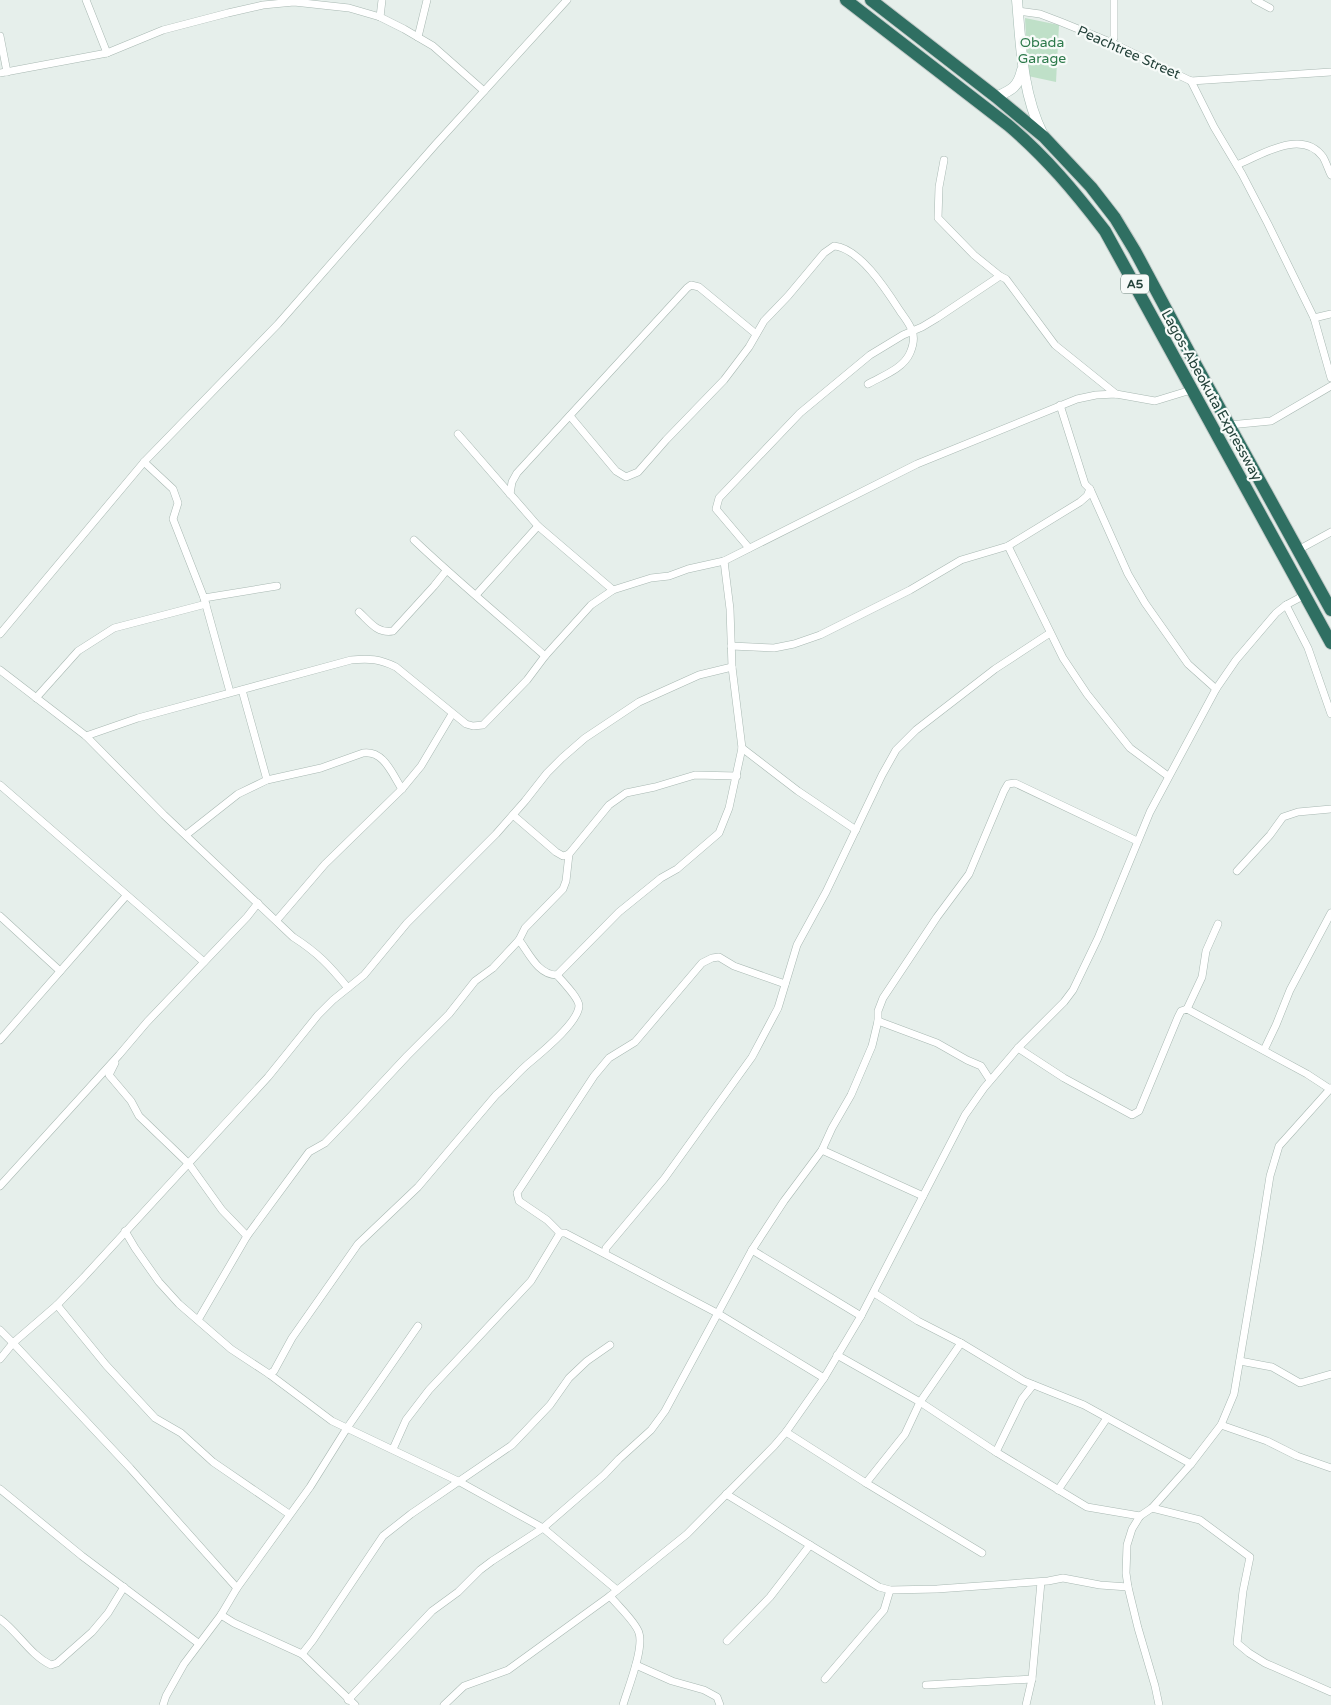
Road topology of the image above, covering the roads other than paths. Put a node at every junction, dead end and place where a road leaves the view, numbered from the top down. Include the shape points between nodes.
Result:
1 (86, 0) edge
2 (382, 0) edge
3 (427, 0) edge
4 (567, 0) edge
5 (846, 0) edge
6 (871, 0) edge
7 (1017, 0) edge
8 (1114, 0) edge
9 (1255, 0) edge
10 (1270, 8) dead end
11 (1018, 11) junction
12 (380, 17) junction
13 (0, 36) edge
14 (418, 37) junction
15 (1110, 42) junction
16 (107, 53) junction
17 (1023, 66) junction
18 (4, 72) edge
19 (1331, 72) edge
20 (1191, 81) junction
21 (484, 91) junction
22 (996, 97) junction
23 (1044, 137) junction
24 (944, 160) dead end
25 (1237, 165) junction
26 (1331, 175) edge
27 (1000, 276) junction
28 (1331, 314) edge
29 (1314, 318) junction
30 (912, 331) junction
31 (756, 334) junction
32 (1331, 378) edge
33 (868, 384) dead end
34 (1331, 386) edge
35 (1191, 390) junction
36 (1116, 394) junction
37 (1060, 405) junction
38 (570, 416) junction
39 (1229, 425) junction
40 (458, 434) dead end
41 (144, 462) junction
42 (1090, 489) junction
43 (510, 494) junction
44 (538, 526) junction
45 (1331, 532) edge
46 (414, 540) dead end
47 (1008, 546) junction
48 (749, 548) junction
49 (1298, 550) junction
50 (724, 561) junction
51 (446, 571) junction
52 (277, 586) dead end
53 (613, 590) junction
54 (1305, 594) junction
55 (476, 595) junction
56 (205, 601) junction
57 (1286, 605) junction
58 (1331, 610) edge
59 (359, 612) dead end
60 (1050, 633) junction
61 (0, 634) edge
62 (1331, 643) edge
63 (732, 646) junction
64 (545, 656) junction
65 (732, 667) junction
66 (0, 670) edge
67 (1216, 689) junction
68 (242, 690) junction
69 (230, 692) junction
70 (36, 698) junction
71 (452, 714) junction
72 (1331, 714) edge
73 (86, 736) junction
74 (742, 748) junction
75 (737, 776) junction
76 (1168, 776) junction
77 (267, 780) junction
78 (0, 785) edge
79 (402, 789) junction
80 (1331, 809) edge
81 (513, 815) junction
82 (856, 830) junction
83 (186, 835) junction
84 (1137, 841) junction
85 (569, 854) junction
86 (1237, 871) dead end
87 (126, 896) junction
88 (258, 903) junction
89 (1331, 913) edge
90 (0, 916) edge
91 (277, 920) junction
92 (1218, 924) dead end
93 (519, 940) junction
94 (204, 962) junction
95 (60, 971) junction
96 (557, 975) junction
97 (785, 984) junction
98 (348, 988) junction
99 (1187, 1009) junction
100 (878, 1021) junction
101 (0, 1040) edge
102 (1018, 1048) junction
103 (1264, 1050) junction
104 (118, 1056) junction
105 (990, 1080) junction
106 (1330, 1089) edge
107 (822, 1150) junction
108 (189, 1164) junction
109 (0, 1186) edge
110 (923, 1196) junction
111 (125, 1231) junction
112 (560, 1233) junction
113 (247, 1236) junction
114 (752, 1250) junction
115 (605, 1253) junction
116 (874, 1293) junction
117 (57, 1305) junction
118 (718, 1313) junction
119 (861, 1316) junction
120 (198, 1320) junction
121 (418, 1326) dead end
122 (0, 1330) edge
123 (13, 1343) junction
124 (961, 1344) junction
125 (610, 1346) dead end
126 (837, 1355) junction
127 (0, 1358) edge
128 (1240, 1360) junction
129 (269, 1374) junction
130 (1331, 1374) edge
131 (824, 1378) junction
132 (1033, 1386) junction
133 (920, 1402) junction
134 (1107, 1418) junction
135 (1221, 1425) junction
136 (347, 1428) junction
137 (786, 1432) junction
138 (393, 1449) junction
139 (996, 1452) junction
140 (1191, 1464) junction
141 (1331, 1468) edge
142 (458, 1481) junction
143 (866, 1483) junction
144 (0, 1489) edge
145 (1058, 1490) junction
146 (726, 1494) junction
147 (1152, 1508) junction
148 (290, 1514) junction
149 (1140, 1516) junction
150 (543, 1528) junction
151 (810, 1545) junction
152 (982, 1553) dead end
153 (1042, 1582) junction
154 (1128, 1586) junction
155 (124, 1587) junction
156 (237, 1588) junction
157 (617, 1590) junction
158 (890, 1590) junction
159 (610, 1596) junction
160 (220, 1615) junction
161 (0, 1618) edge
162 (727, 1641) dead end
163 (198, 1643) junction
164 (302, 1654) junction
165 (636, 1665) junction
166 (825, 1679) dead end
167 (1032, 1679) junction
168 (926, 1685) dead end
169 (1331, 1692) edge
170 (348, 1700) junction
171 (163, 1705) edge
172 (355, 1705) edge
173 (444, 1705) edge
174 (623, 1705) edge
175 (720, 1705) edge
176 (1026, 1705) edge
177 (1159, 1705) edge

1 - 16 street
2 - 12 street
3 - 14 street
4 - 21 street
5 - 35 highway, Lagos-Abeokuta Expressway / A5 via 1008,125 1062,178 1105,231
6 - 22 highway, Lagos-Abeokuta Expressway / A5
7 - 11 main road
8 - 15 street via 1114,38
9 - 10 street
11 - 15 street, Peachtree Street via 1040,14
11 - 17 main road
12 - 14 street
12 - 16 street via 348,8 294,2 263,5 163,30
13 - 18 street
14 - 21 street via 433,46
15 - 20 street, Peachtree Street
16 - 18 street
17 - 22 main road via 1016,86
17 - 23 main road via 1029,103
19 - 20 street, Peachtree Street
20 - 25 street
21 - 41 street via 278,324
22 - 23 highway, Lagos-Abeokuta Expressway / A5
23 - 39 highway, Lagos-Abeokuta Expressway / A5 via 1115,218
24 - 27 street via 938,218 974,256
25 - 26 street via 1290,143 1301,143 1322,156
25 - 29 street
27 - 30 street via 938,318
27 - 36 street via 1006,279 1055,345
28 - 29 street
29 - 32 street
30 - 31 street via 882,283 863,262 841,247 834,246 824,253
30 - 33 street via 914,343 904,363
30 - 48 street via 870,355 800,413 719,498 716,509
31 - 38 street via 698,287 691,285
31 - 38 street via 724,380 633,476 626,477 616,471
34 - 39 street via 1271,421
35 - 36 street via 1155,400
35 - 54 highway, Lagos-Abeokuta Expressway / A5
36 - 37 street via 1096,395
37 - 42 street via 1085,484
37 - 48 street via 917,464
38 - 43 street via 517,473
39 - 49 highway, Lagos-Abeokuta Expressway / A5
40 - 43 street
41 - 56 street via 173,489 178,502 173,519
41 - 61 street
42 - 47 street via 1080,502
42 - 67 street via 1128,574 1145,603 1188,664
43 - 44 street
44 - 53 street
44 - 55 street
45 - 49 street
46 - 51 street
47 - 60 street
47 - 63 street via 961,560 910,590 820,635 774,648
48 - 50 street
49 - 58 highway, Lagos-Abeokuta Expressway / A5
50 - 53 street
50 - 63 street
51 - 55 street
51 - 59 street via 393,630 377,629
52 - 56 street
53 - 64 street via 591,605
54 - 57 street
54 - 62 highway, Lagos-Abeokuta Expressway / A5
55 - 64 street
56 - 69 street
56 - 70 street via 114,628 78,651
57 - 67 street via 1254,639
57 - 72 street via 1308,648
60 - 76 street via 1087,694 1124,741
60 - 82 street via 995,669 916,730 896,750
63 - 65 street
64 - 71 street via 527,680 482,724 466,724
65 - 74 street
65 - 81 street via 699,675 639,702 585,738 547,773
66 - 70 street
67 - 76 street
68 - 69 street
68 - 71 street via 351,660 376,659 396,667 414,680
68 - 77 street
69 - 73 street
70 - 73 street
71 - 79 street via 421,766
73 - 83 street
74 - 75 street
74 - 82 street
75 - 85 street via 695,775 626,793 609,805
75 - 96 street via 719,833 619,912
76 - 84 street
77 - 79 street via 321,768 370,752 383,760
77 - 83 street via 238,794
78 - 87 street
79 - 91 street via 325,864
80 - 86 street via 1282,817
81 - 85 street via 556,852 563,856
81 - 98 street via 407,923 364,975
82 - 97 street via 797,945
83 - 88 street
84 - 100 street via 1016,782 1008,784 969,874 883,998
84 - 102 street via 1074,990
85 - 93 street via 563,889 525,928
87 - 94 street
87 - 95 street
88 - 91 street
88 - 94 street
89 - 103 street via 1290,990
90 - 95 street
91 - 98 street via 332,968
92 - 99 street via 1206,951 1202,977
93 - 96 street via 539,969
93 - 113 street via 476,981 449,1014 325,1143 309,1152
94 - 104 street
95 - 101 street
96 - 129 street via 578,1001 579,1007 574,1016 546,1049 496,1095 418,1187 358,1244
97 - 112 street via 718,957 712,958 702,963 635,1042 609,1058 518,1193 519,1201
97 - 115 street via 778,1008 752,1056 664,1179
98 - 108 street via 318,1015 268,1077
99 - 102 street via 1178,1016 1139,1111 1132,1115 1064,1078
99 - 103 street
100 - 105 street via 937,1043 981,1066
100 - 107 street via 872,1046 851,1095
102 - 105 street
103 - 106 street
104 - 108 street via 109,1075 139,1116
104 - 109 street
105 - 110 street via 965,1115
106 - 128 street via 1279,1146 1268,1183
107 - 110 street
107 - 114 street
108 - 111 street
108 - 113 street via 222,1210
110 - 116 street
111 - 117 street
111 - 120 street via 158,1282
112 - 115 street
112 - 138 street via 531,1281 429,1390 406,1420
113 - 120 street
114 - 118 street
114 - 119 street
115 - 118 street
116 - 119 street
116 - 124 street
117 - 123 street
117 - 148 street via 155,1418 181,1433 213,1462
118 - 131 street
118 - 150 street via 665,1411 651,1430
119 - 126 street
120 - 129 street via 230,1349
121 - 136 street
122 - 123 street
123 - 127 street
123 - 156 street
124 - 132 street
124 - 133 street
125 - 142 street via 569,1378 550,1405 512,1445
126 - 131 street
126 - 133 street
128 - 130 street via 1272,1367 1300,1383
128 - 135 street via 1234,1394
129 - 136 street
131 - 137 street
132 - 134 street via 1084,1405
132 - 139 street via 1022,1399
133 - 139 street
133 - 143 street via 905,1434
134 - 140 street
134 - 145 street
135 - 140 street
135 - 141 street
136 - 138 street
136 - 148 street
137 - 143 street
137 - 146 street
138 - 142 street
139 - 145 street
140 - 147 street
142 - 150 street
142 - 164 street via 384,1536
143 - 152 street
144 - 155 street
145 - 149 street via 1087,1507
146 - 151 street
146 - 157 street via 687,1534
147 - 149 street
147 - 169 street via 1200,1520 1250,1557 1242,1591 1237,1643 1265,1663
148 - 156 street
149 - 154 street via 1127,1545
150 - 157 street
150 - 170 street via 492,1561 432,1611
151 - 158 street via 879,1587
151 - 162 street via 770,1597
153 - 154 street via 1063,1578
153 - 158 street
153 - 167 street
154 - 177 street
155 - 161 street via 92,1632 57,1663 51,1664 35,1654
155 - 163 street
156 - 160 street
157 - 159 street
158 - 166 street via 884,1610
159 - 165 street via 639,1632
159 - 173 street via 508,1670 464,1686
160 - 163 street
160 - 164 street
163 - 171 street
164 - 170 street
165 - 174 street
165 - 175 street via 672,1681 704,1690 717,1697
167 - 168 street
167 - 176 street
170 - 172 street

